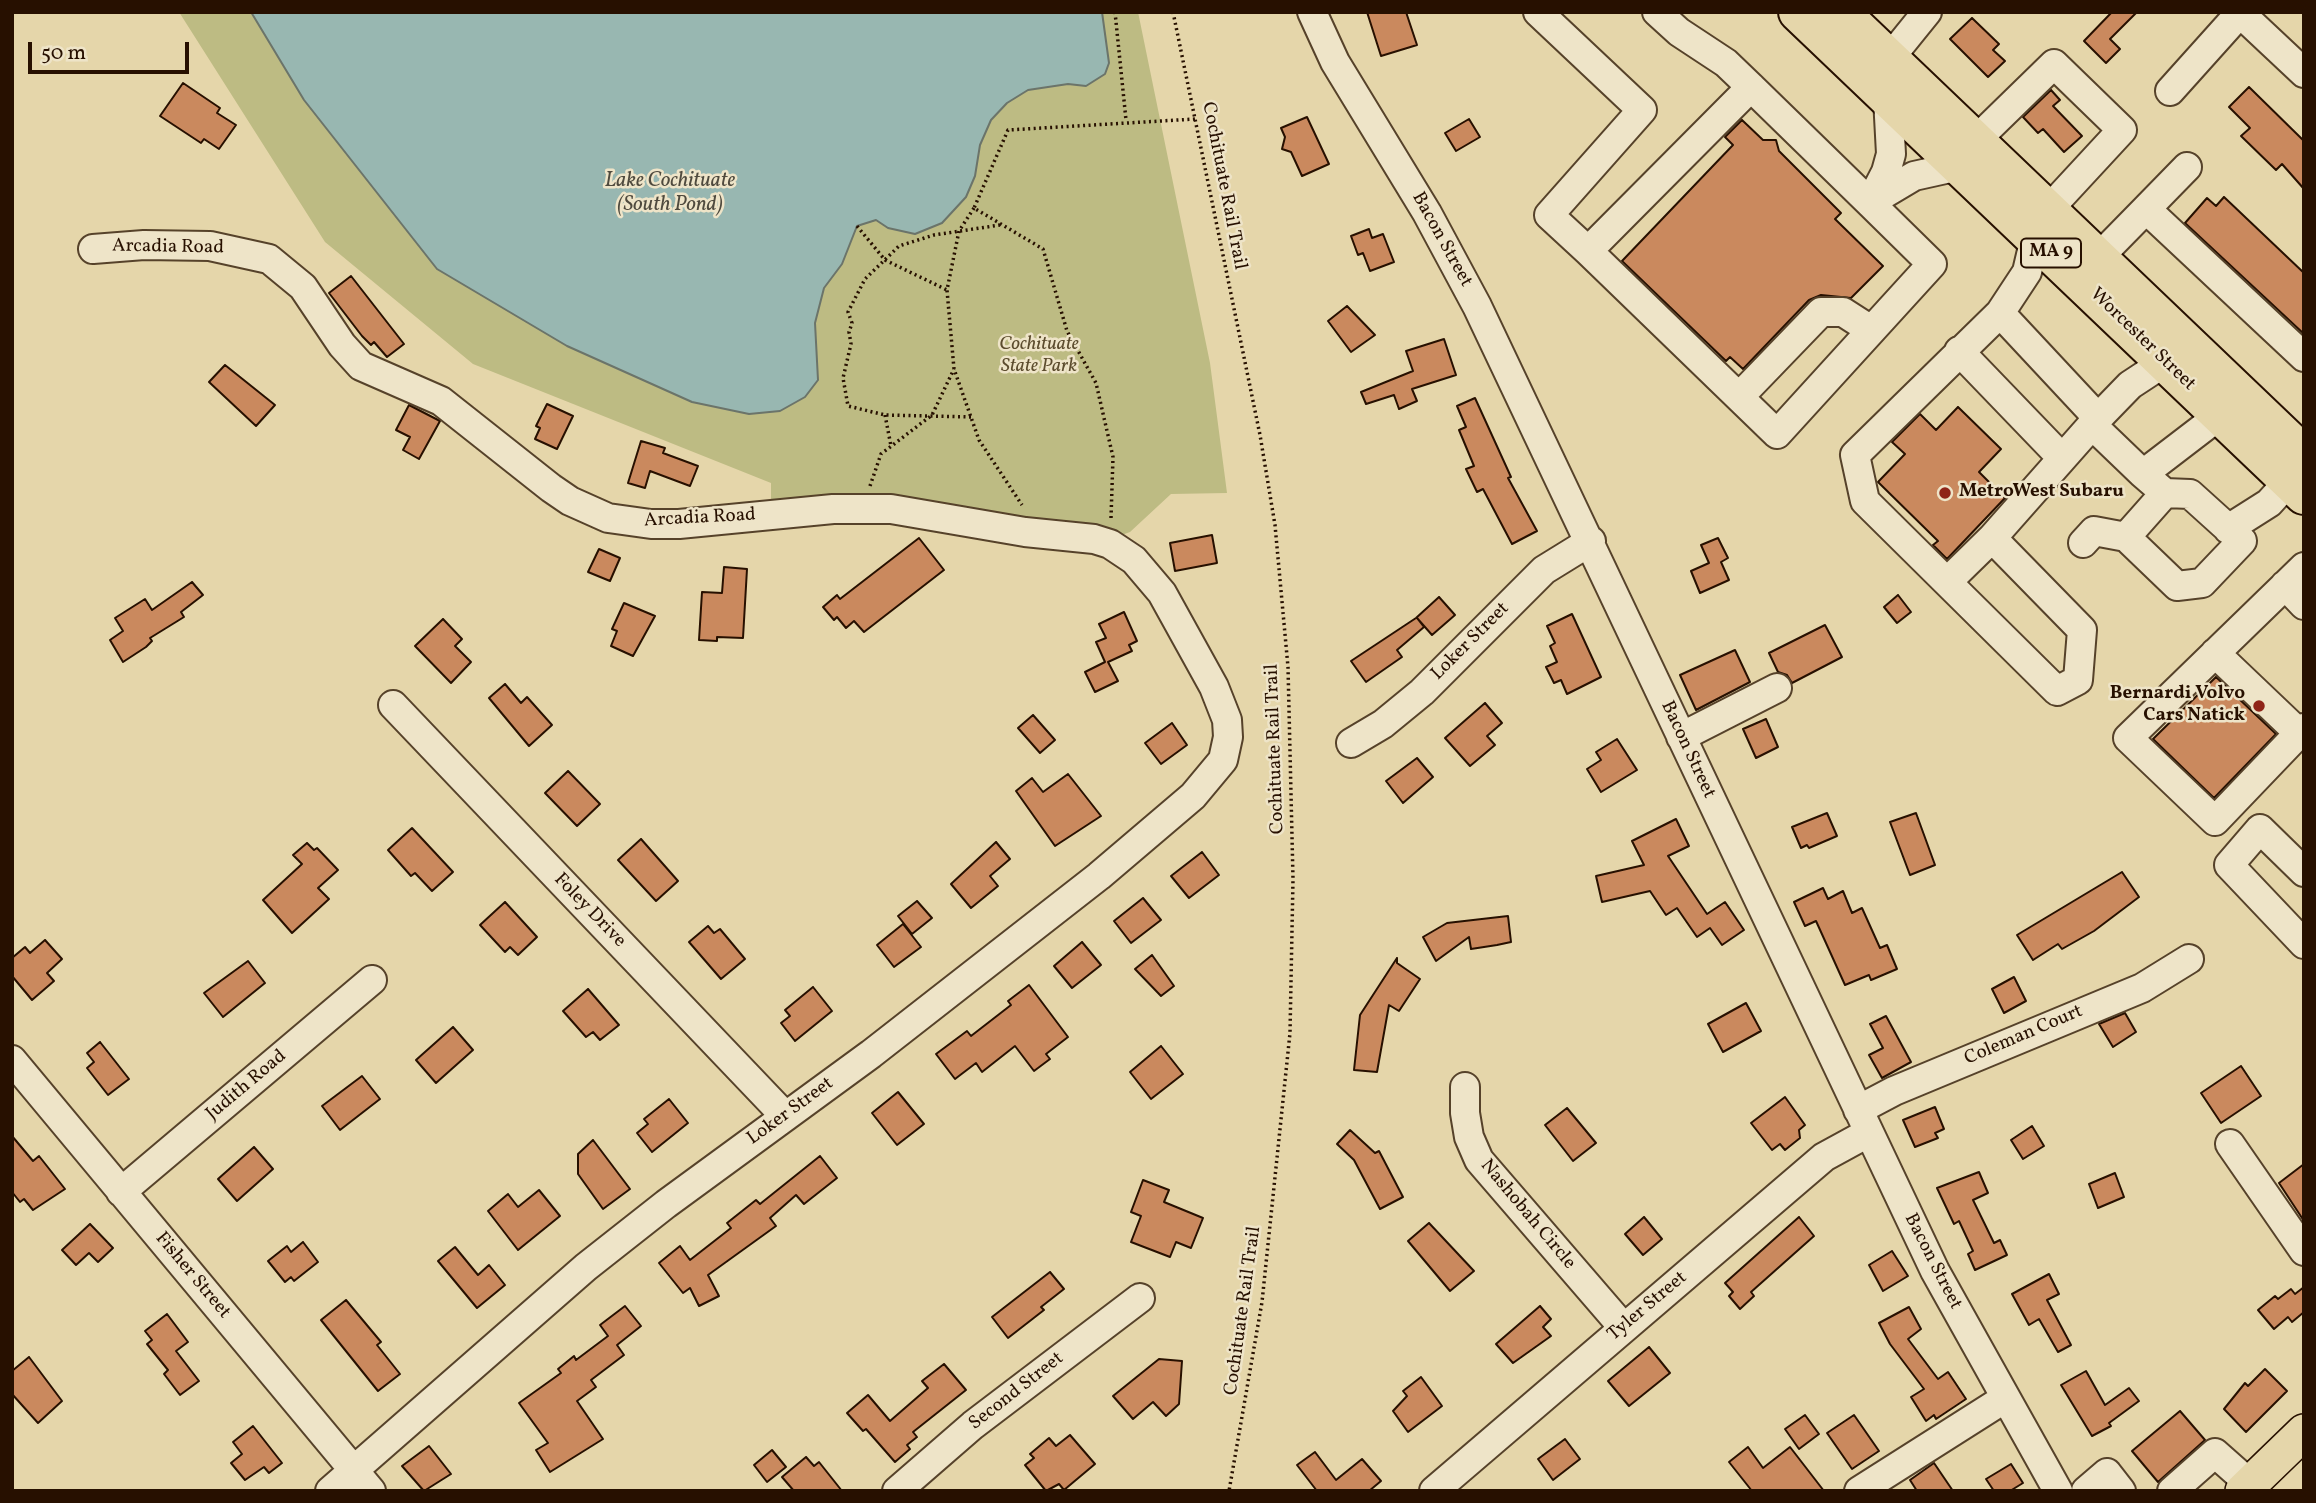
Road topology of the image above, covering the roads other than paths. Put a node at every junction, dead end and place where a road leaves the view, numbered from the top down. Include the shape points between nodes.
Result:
1 (1312, 12) edge
2 (1538, 12) edge
3 (1657, 12) edge
4 (1798, 12) edge
5 (1927, 12) edge
6 (2239, 13) edge
7 (1851, 16) edge
8 (1889, 60) junction
9 (2304, 73) edge
10 (1751, 87) junction
11 (2170, 92) dead end
12 (1888, 98) junction
13 (1967, 153) junction
14 (2187, 167) dead end
15 (1870, 203) junction
16 (2146, 209) junction
17 (2041, 224) junction
18 (93, 249) dead end
19 (1588, 251) junction
20 (2098, 258) junction
21 (2000, 313) junction
22 (1871, 330) junction
23 (1959, 351) junction
24 (2304, 357) edge
25 (2165, 362) junction
26 (1740, 396) junction
27 (2220, 415) junction
28 (2095, 421) junction
29 (2062, 458) junction
30 (2143, 474) junction
31 (2299, 477) edge
32 (2165, 493) junction
33 (2228, 529) junction
34 (2126, 537) junction
35 (1992, 538) junction
36 (1591, 541) junction
37 (2083, 543) dead end
38 (1947, 582) junction
39 (2297, 585) edge
40 (2215, 653) junction
41 (1777, 688) dead end
42 (393, 705) dead end
43 (2302, 730) edge
44 (1681, 737) junction
45 (1351, 743) dead end
46 (1225, 754) joint
47 (2304, 872) edge
48 (2304, 944) edge
49 (2189, 959) dead end
50 (372, 980) dead end
51 (12, 1060) edge
52 (1465, 1087) dead end
53 (785, 1116) junction
54 (1863, 1121) junction
55 (2230, 1144) dead end
56 (121, 1192) junction
57 (2304, 1251) edge
58 (1140, 1298) dead end
59 (1623, 1327) junction
60 (2004, 1399) junction
61 (2304, 1432) edge
62 (362, 1481) edge
63 (2246, 1487) edge
64 (330, 1491) edge
65 (897, 1491) edge
66 (1434, 1491) edge
67 (1859, 1491) edge
68 (2058, 1491) edge
69 (2086, 1491) edge
70 (2121, 1491) edge
71 (2172, 1491) edge

1 - 36 street, Bacon Street via 1339,69 1462,275
2 - 19 street via 1642,110 1549,215
3 - 10 street via 1717,55
4 - 12 highway, Worcester Street / MA 9
5 - 8 street
6 - 9 street
6 - 11 street
7 - 8 highway, Worcester Street / MA 9
8 - 13 highway, Worcester Street / MA 9
10 - 15 street
10 - 19 street
12 - 13 highway, Worcester Street / MA 9
12 - 15 street via 1891,154
13 - 15 street via 1914,176
13 - 17 highway, Worcester Street / MA 9
13 - 17 street via 2054,64 2122,130
14 - 16 street
15 - 22 street via 1932,264
16 - 20 street
16 - 24 street
17 - 20 highway, Worcester Street / MA 9
17 - 21 street via 2026,272
17 - 25 highway, Worcester Street / MA 9
18 - 46 street, Arcadia Road via 210,246 269,259 303,287 361,366 441,401 551,488 598,514 630,522 679,524 862,508 915,512 1110,544 1143,569 1170,607 1224,712
19 - 26 street
20 - 31 highway, Worcester Street / MA 9
21 - 23 street
21 - 28 street
22 - 26 street via 1843,312 1821,312
22 - 26 street via 1777,434
23 - 29 street
23 - 38 street via 1855,455 1865,501
25 - 27 highway, Worcester Street / MA 9
25 - 28 street via 2130,386
27 - 30 street
27 - 31 highway, Worcester Street / MA 9
28 - 29 street
28 - 30 street
29 - 35 street
30 - 32 street
31 - 33 street
32 - 33 street via 2190,494
32 - 34 street
33 - 34 street via 2242,541 2202,583 2177,586
34 - 37 street via 2094,531
35 - 38 street
35 - 38 street via 2082,630 2078,680 2057,691
36 - 44 street, Bacon Street
36 - 45 street, Loker Street via 1544,570 1422,692
39 - 40 street
40 - 43 street
40 - 43 street via 2128,738 2215,821
41 - 44 street
42 - 53 street, Foley Drive
44 - 54 street, Bacon Street
46 - 53 street, Loker Street via 1201,789 1098,876 872,1054
47 - 48 street via 2260,829 2229,865
49 - 54 street, Coleman Court via 2142,988 1894,1091
50 - 56 street, Judith Road
51 - 56 street, Fisher Street
52 - 59 street, Nashobah Circle via 1469,1137 1479,1160
53 - 62 street, Loker Street via 586,1267
54 - 59 street, Tyler Street
54 - 60 street, Bacon Street via 1935,1271
55 - 57 street
56 - 62 street, Fisher Street
58 - 65 street, Second Street via 973,1425
59 - 66 street, Tyler Street
60 - 67 street
60 - 68 street, Bacon Street
61 - 63 main road
62 - 64 street, Loker Street
63 - 71 street via 2215,1453
69 - 70 street via 2107,1473

